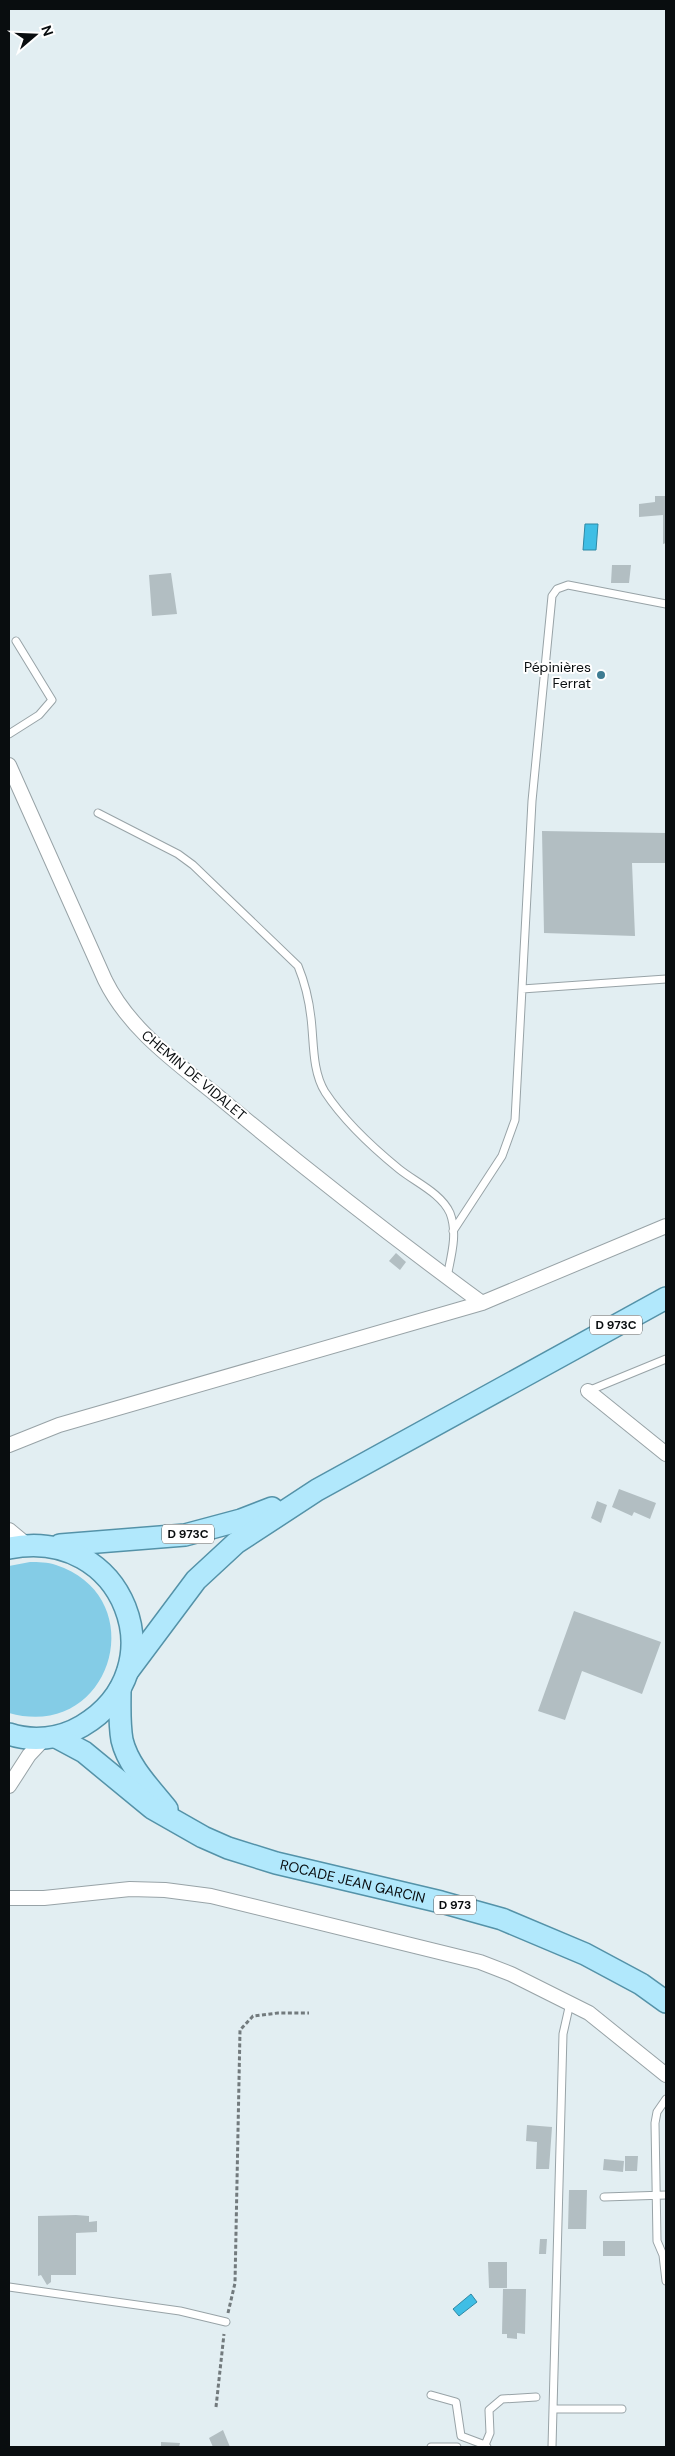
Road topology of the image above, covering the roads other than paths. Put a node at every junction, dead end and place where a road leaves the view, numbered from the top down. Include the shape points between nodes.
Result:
1 (666, 604) edge
2 (16, 641) dead end
3 (9, 734) edge
4 (9, 765) edge
5 (98, 813) dead end
6 (666, 979) edge
7 (522, 989) junction
8 (666, 1226) edge
9 (453, 1231) junction
10 (447, 1277) junction
11 (666, 1298) edge
12 (482, 1303) junction
13 (666, 1359) edge
14 (588, 1391) joint
15 (9, 1445) edge
16 (666, 1454) edge
17 (317, 1490) junction
18 (9, 1530) edge
19 (18, 1546) edge
20 (53, 1546) junction
21 (124, 1680) junction
22 (9, 1734) edge
23 (51, 1738) junction
24 (9, 1786) edge
25 (175, 1819) junction
26 (9, 1898) edge
27 (666, 2002) edge
28 (570, 2003) junction
29 (666, 2075) edge
30 (666, 2100) edge
31 (656, 2195) junction
32 (666, 2195) edge
33 (604, 2197) dead end
34 (666, 2281) edge
35 (9, 2287) edge
36 (226, 2322) road end
37 (431, 2395) dead end
38 (536, 2397) dead end
39 (553, 2409) junction
40 (622, 2409) dead end
41 (486, 2446) edge
42 (431, 2447) edge
43 (457, 2447) edge
44 (552, 2447) edge

1 - 7 lane via 568,585 557,589 552,596 532,801
2 - 3 lane via 52,700 39,715
4 - 10 street, CHEMIN DE VIDALET via 105,980 132,1022 275,1144
5 - 9 lane via 193,865 298,966 311,1016 316,1071 323,1088 356,1130 398,1168 442,1201 450,1214
6 - 7 lane
7 - 9 lane via 512,1135
8 - 12 street
9 - 10 lane
10 - 12 street, CHEMIN DE VIDALET
11 - 17 main road, D 973C
12 - 15 street via 59,1426
13 - 14 lane
14 - 16 street
17 - 20 main road, D 973C via 241,1520 185,1535
17 - 21 main road, D 973C via 236,1543 196,1580
18 - 19 street
19 - 20 main road
20 - 21 main road, ROCADE JEAN GARCIN via 84,1557 109,1578 126,1606 132,1638
21 - 23 main road via 109,1706 94,1720
21 - 25 main road, ROCADE JEAN GARCIN / D 973 via 120,1720 123,1742 136,1769
22 - 23 main road via 20,1738
23 - 24 street via 29,1755
23 - 25 main road, ROCADE JEAN GARCIN / D 973 via 84,1752 152,1808
25 - 27 main road, ROCADE JEAN GARCIN / D 973 via 203,1837 260,1858 502,1919 585,1954 641,1984
26 - 28 street via 44,1898 130,1889 212,1896 480,1962
28 - 29 street via 613,2030
28 - 39 lane via 563,2034
30 - 31 lane via 657,2112 655,2123
31 - 32 lane
31 - 33 lane
31 - 34 lane via 657,2241 663,2255
35 - 36 lane via 180,2310
37 - 41 lane via 456,2402 461,2436
38 - 41 lane via 502,2399 489,2410 490,2432
39 - 40 lane
39 - 44 lane
42 - 43 lane

